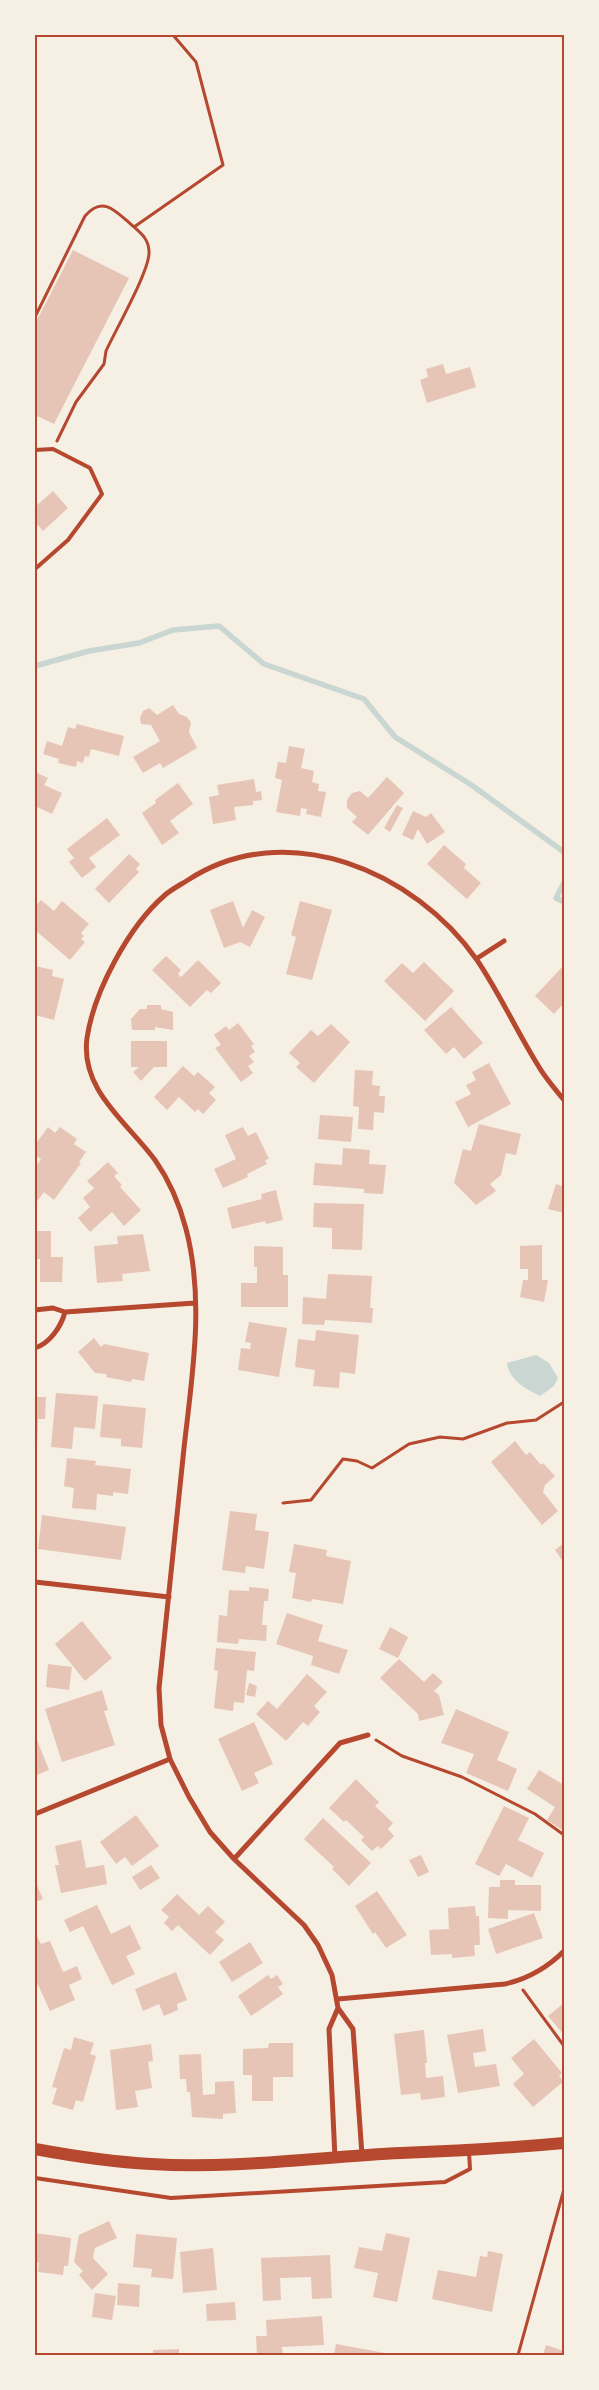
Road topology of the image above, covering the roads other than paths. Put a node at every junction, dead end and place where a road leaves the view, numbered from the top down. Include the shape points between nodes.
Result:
1 (35, 450) edge
2 (35, 569) edge
3 (504, 941) dead end
4 (476, 959) junction
5 (564, 1100) edge
6 (195, 1303) junction
7 (35, 1310) edge
8 (65, 1312) junction
9 (35, 1348) edge
10 (35, 1582) edge
11 (169, 1598) junction
12 (368, 1735) road end
13 (170, 1759) junction
14 (35, 1814) edge
15 (234, 1859) junction
16 (564, 1951) edge
17 (338, 1999) junction
18 (338, 2008) junction
19 (564, 2144) edge
20 (35, 2149) edge
21 (469, 2152) junction
22 (362, 2156) junction
23 (335, 2158) junction
24 (35, 2178) edge

1 - 2 lane via 53,449 90,468 102,494 68,540
3 - 4 street
4 - 5 street via 541,1070
4 - 6 street via 454,933 390,881 356,865 323,855 293,851 225,861 196,874 166,894 145,916 123,948 97,1004 87,1039 87,1070 101,1096 156,1162 173,1194 188,1237
6 - 8 street
6 - 11 street via 196,1335
7 - 8 street via 53,1308
8 - 9 street via 62,1323 46,1343
10 - 11 street
11 - 13 street via 159,1688 161,1725
12 - 15 street via 340,1743
13 - 14 street
13 - 15 street via 210,1832
15 - 17 street via 304,1924 332,1975
16 - 17 street via 537,1973 517,1982
17 - 18 street
18 - 22 street via 353,2029
18 - 23 street via 329,2029
19 - 21 main road
20 - 23 main road via 152,2164 255,2164
21 - 22 main road
21 - 24 lane via 470,2169 445,2182 435,2183 171,2198
22 - 23 main road

